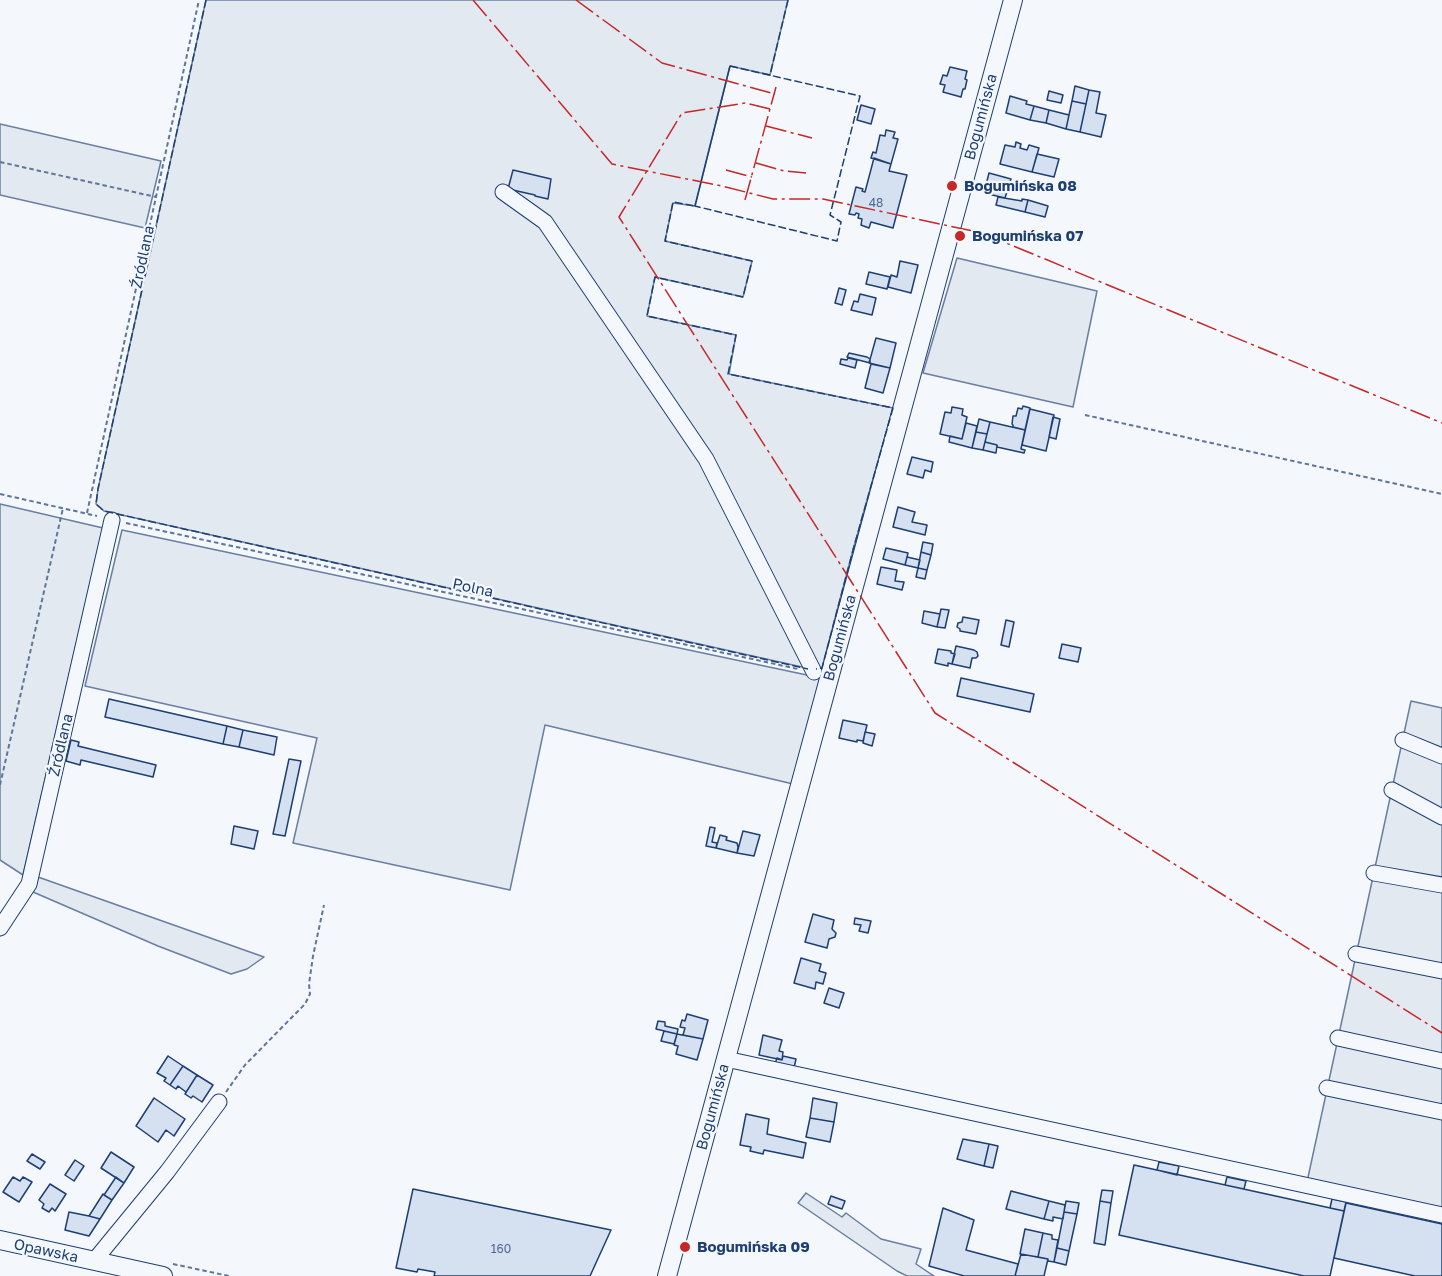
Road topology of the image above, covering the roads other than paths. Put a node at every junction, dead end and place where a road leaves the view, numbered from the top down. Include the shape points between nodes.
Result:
1 (1013, 0) edge
2 (503, 192) dead end
3 (112, 520) road end
4 (814, 672) road end
5 (1403, 740) dead end
6 (1442, 756) edge
7 (1392, 790) dead end
8 (1442, 817) edge
9 (1374, 873) dead end
10 (1442, 885) edge
11 (0, 928) edge
12 (1356, 954) dead end
13 (1442, 971) edge
14 (1338, 1038) dead end
15 (726, 1059) junction
16 (1442, 1061) edge
17 (1327, 1088) dead end
18 (219, 1102) road end
19 (1442, 1112) edge
20 (1442, 1215) edge
21 (0, 1240) edge
22 (94, 1261) junction
23 (163, 1276) edge
24 (667, 1276) edge

1 - 15 main road, Bogumińska
2 - 4 street via 545,222 706,459
3 - 11 street, Źródlana via 29,884
5 - 6 street
7 - 8 street
9 - 10 street
12 - 13 street
14 - 16 street
15 - 20 street
15 - 24 main road, Bogumińska
17 - 19 street
18 - 22 street
21 - 22 main road, Opawska
22 - 23 main road, Opawska

